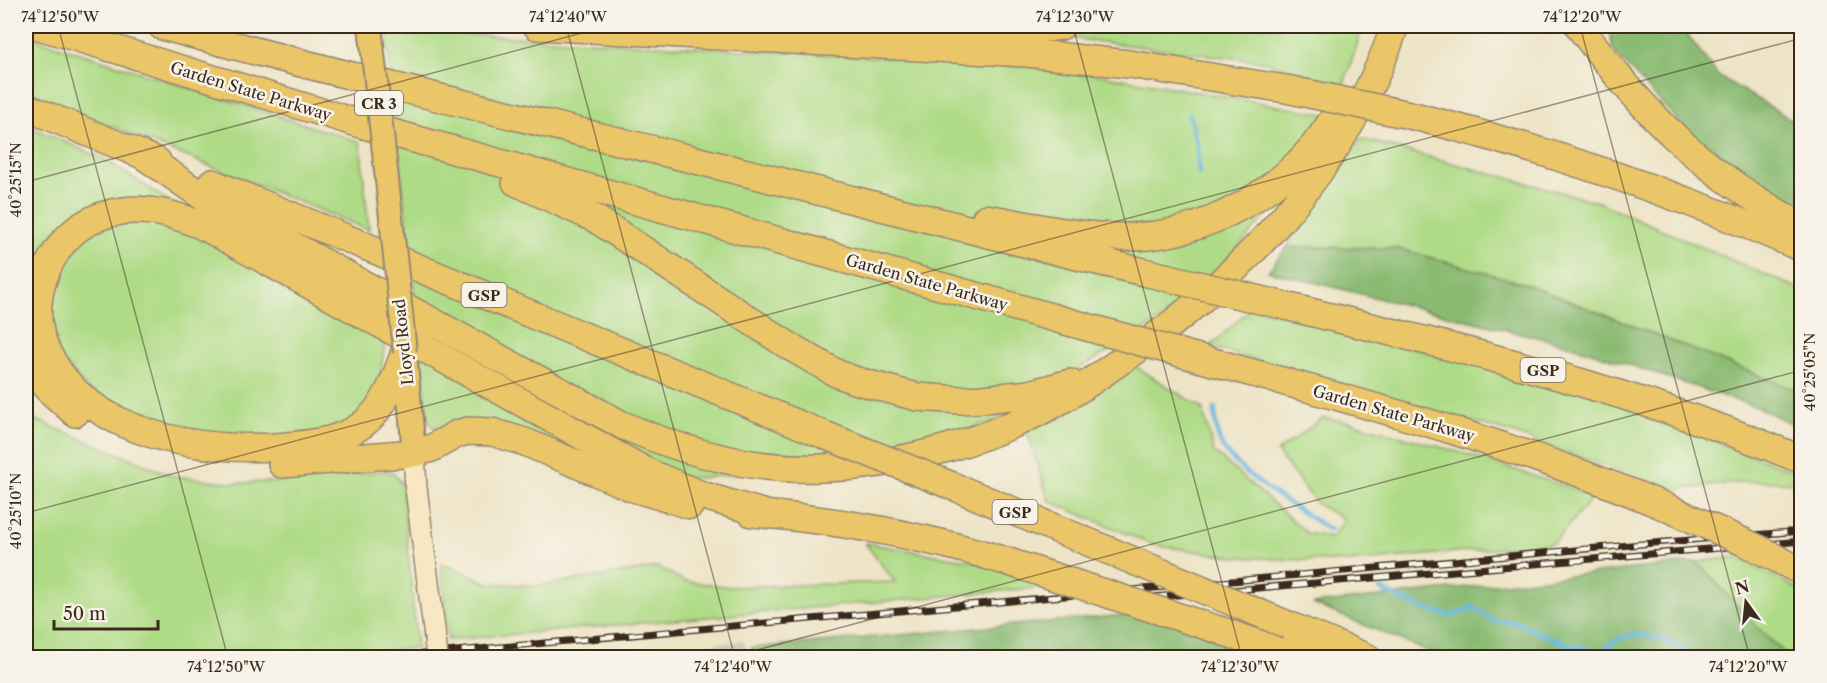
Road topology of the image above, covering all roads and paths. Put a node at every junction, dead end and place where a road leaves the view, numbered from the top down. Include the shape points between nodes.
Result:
1 (39, 26) edge
2 (162, 26) edge
3 (370, 26) edge
4 (537, 26) edge
5 (1061, 26) edge
6 (1378, 26) edge
7 (1395, 26) edge
8 (1579, 26) edge
9 (850, 43) junction
10 (26, 107) edge
11 (451, 149) junction
12 (141, 154) junction
13 (762, 177) junction
14 (1802, 226) edge
15 (1802, 248) edge
16 (405, 352) junction
17 (26, 359) edge
18 (1110, 368) junction
19 (414, 453) junction
20 (1802, 460) edge
21 (769, 515) junction
22 (1802, 572) edge
23 (437, 657) edge
24 (1300, 657) edge
25 (1368, 657) edge

1 - 11 highway, Garden State Parkway
2 - 13 highway, GSP
3 - 16 main road, Lloyd Road / CR 3, bridge
4 - 9 highway
5 - 9 highway
6 - 13 highway via 1350,90 1324,133 1299,162 1243,204 1213,220 1179,230 1139,237 1082,234
7 - 18 highway via 1378,71 1352,121 1287,213 1216,287 1166,329
8 - 14 highway via 1637,99 1680,143 1747,194
9 - 15 highway, bridge via 1027,53 1172,70 1414,116 1607,171
10 - 12 highway, GSP
11 - 18 highway via 596,219 806,356 836,373 874,387 928,398 984,399 1048,390
11 - 22 highway, Garden State Parkway, bridge via 1494,443 1581,472 1666,507
12 - 18 highway via 205,198 595,411 660,441 710,455 760,465 819,469 877,464 924,454 990,433 1033,414
12 - 25 highway, GSP, bridge
13 - 20 highway, GSP, bridge via 1582,381
16 - 19 main road, Lloyd Road / CR 3
16 - 21 highway via 380,405 361,426 339,437 267,447 194,443 126,423 74,390 55,368 43,343 38,298 54,255 91,221 122,210 178,216 209,229 649,473 704,496
17 - 19 highway via 47,388 86,422 116,439 165,455 223,464 266,465
19 - 21 highway via 468,431 492,432 666,500
19 - 23 main road, Lloyd Road / CR 3, bridge
21 - 24 highway, bridge via 919,538 1009,562

